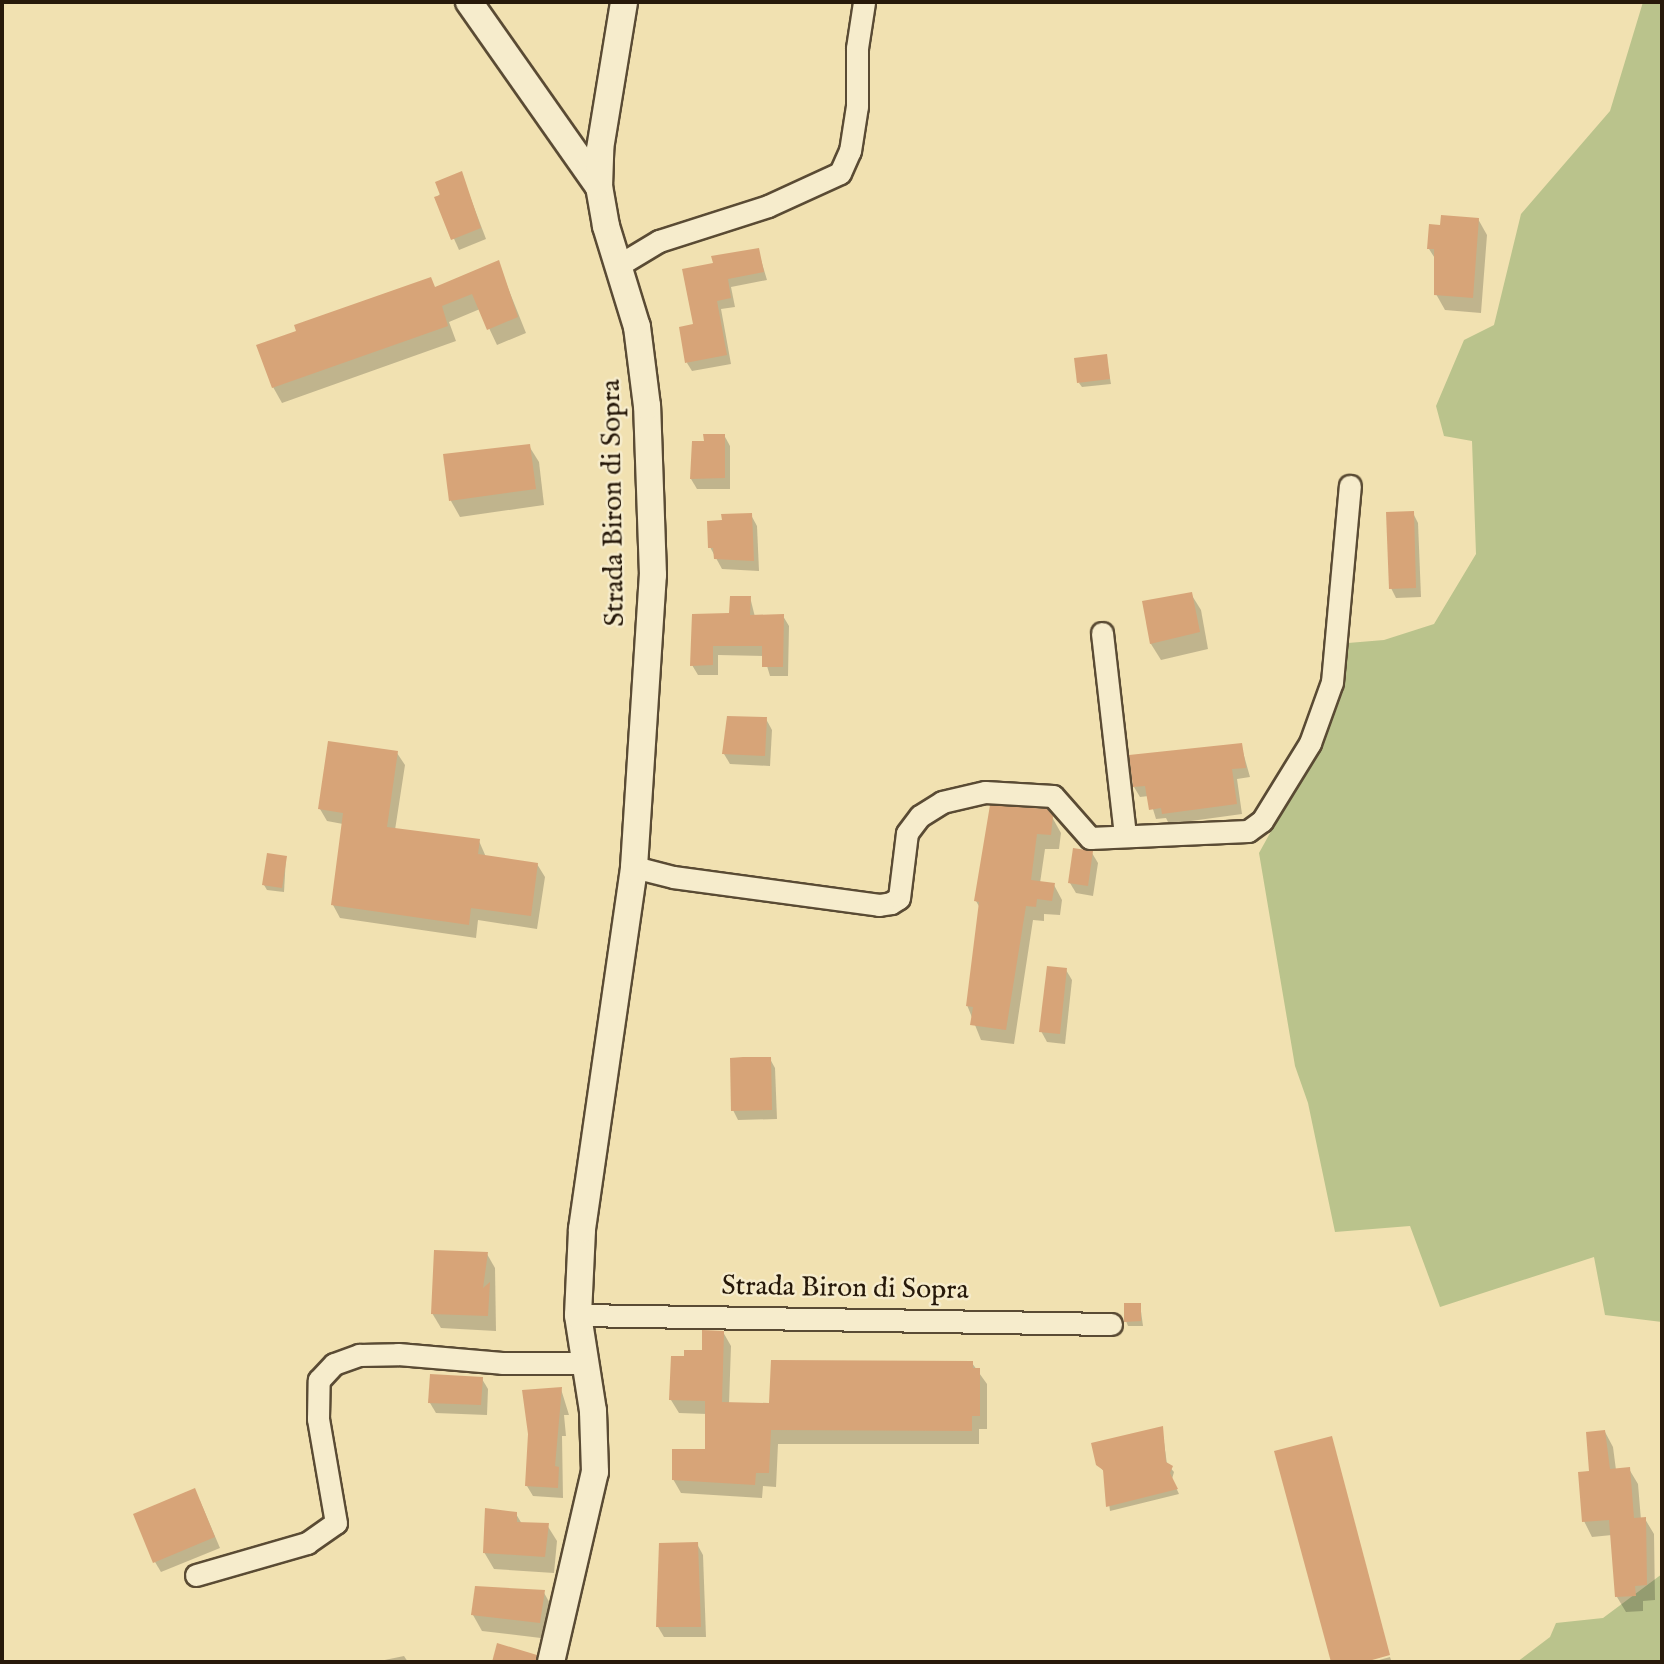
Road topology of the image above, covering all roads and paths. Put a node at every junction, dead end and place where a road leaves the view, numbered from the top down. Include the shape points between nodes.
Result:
1 (469, 2) edge
2 (624, 2) edge
3 (864, 2) edge
4 (599, 187) junction
5 (620, 265) junction
6 (1350, 486) dead end
7 (1102, 633) dead end
8 (1125, 835) junction
9 (634, 867) junction
10 (578, 1315) junction
11 (1111, 1324) dead end
12 (583, 1363) junction
13 (196, 1575) dead end
14 (551, 1662) edge

1 - 4 street
2 - 4 street via 600,149
3 - 5 street via 857,106 850,151 840,173 768,206 659,241
4 - 5 street, Strada Biron di Sopra
5 - 9 street, Strada Biron di Sopra via 637,327 647,406 653,575
6 - 8 street via 1332,682 1310,743 1275,801 1248,831
7 - 8 street
8 - 9 street via 1090,838 1054,796 1021,792 958,797 920,816 908,833 899,898 879,905
9 - 10 street, Strada Biron di Sopra via 582,1229
10 - 11 street, Strada Biron di Sopra
10 - 12 street, Strada Biron di Sopra
12 - 13 street via 502,1363 398,1354 359,1355 334,1364 319,1380 318,1419 336,1523 307,1543
12 - 14 street, Strada Biron di Sopra via 593,1411 595,1472

